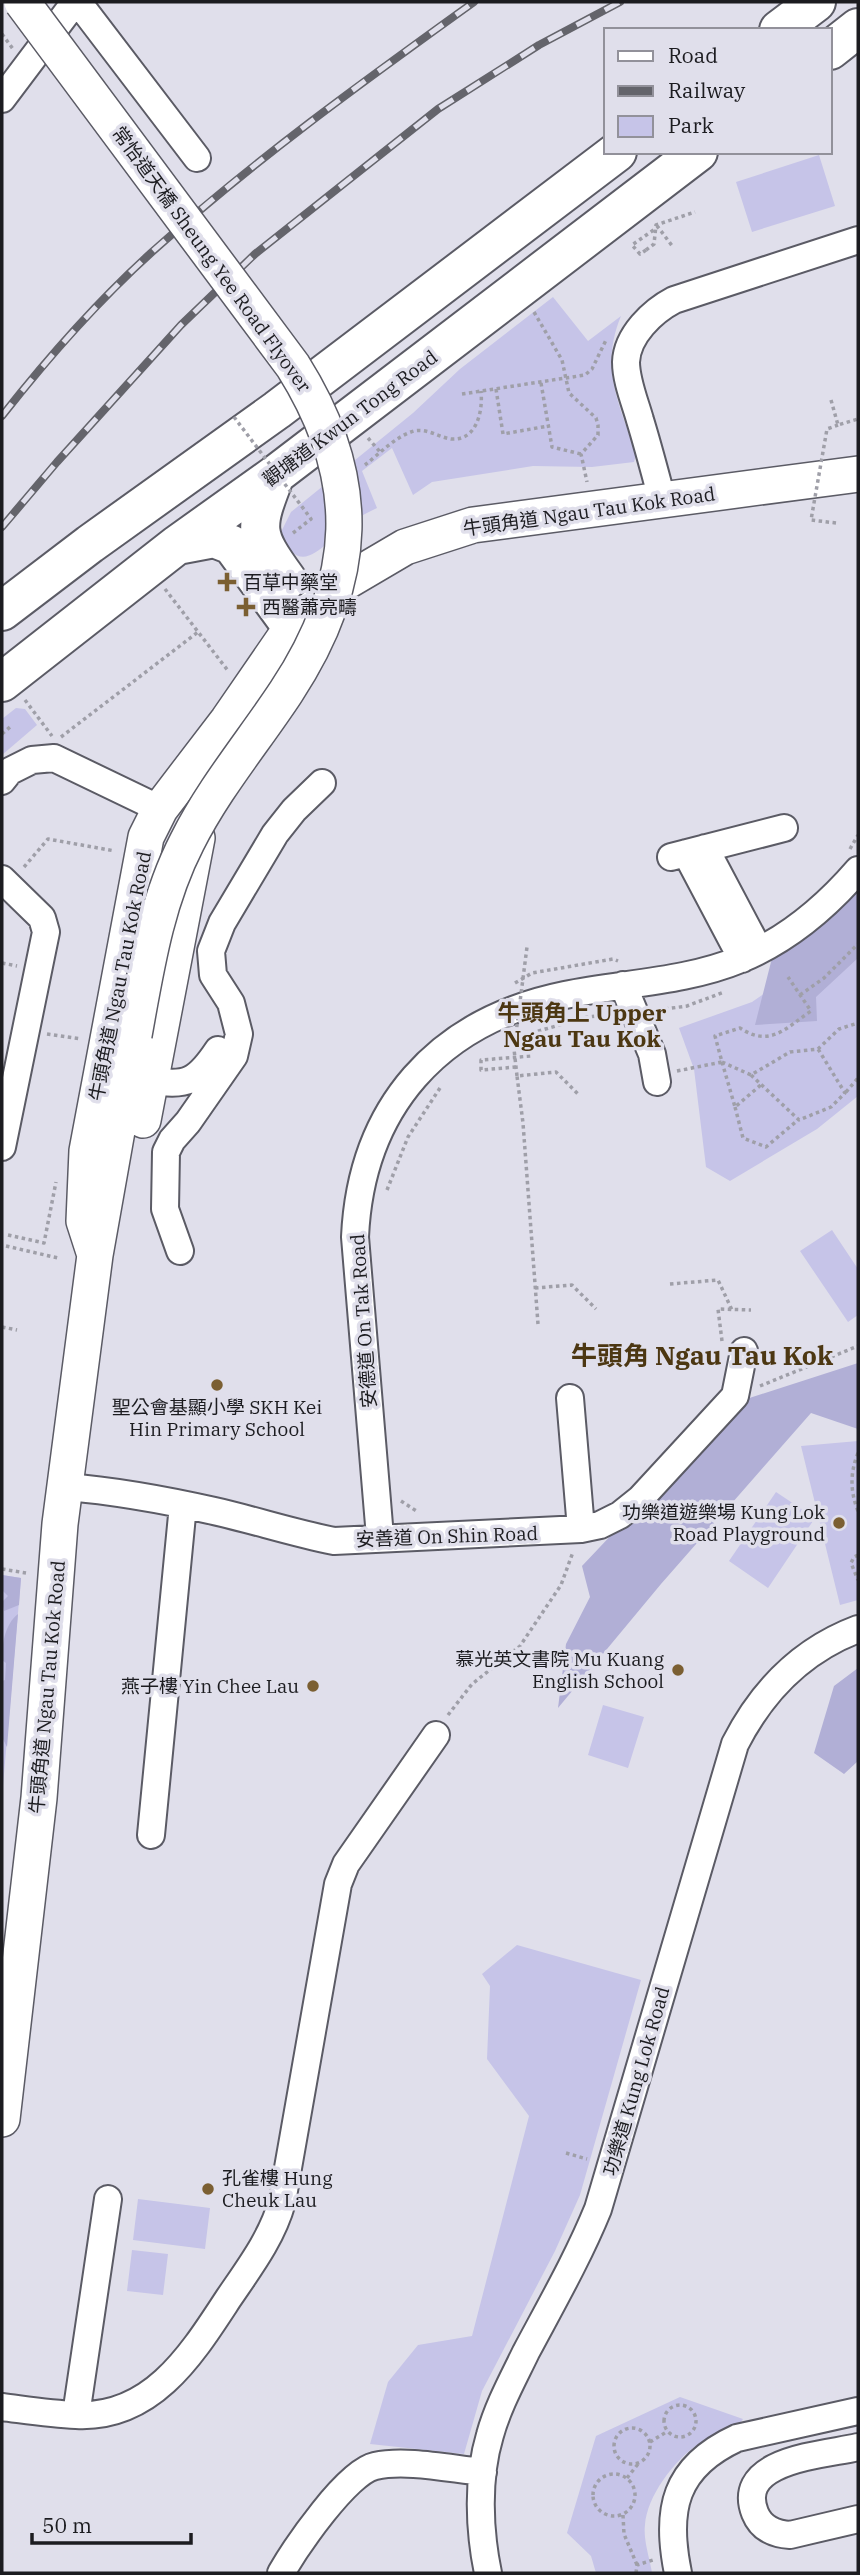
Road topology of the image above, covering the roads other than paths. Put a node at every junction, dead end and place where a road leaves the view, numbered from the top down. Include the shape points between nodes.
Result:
1 (22, 2) edge
2 (76, 2) edge
3 (817, 2) edge
4 (782, 28) edge
5 (858, 28) edge
6 (832, 48) edge
7 (2, 99) edge
8 (614, 154) edge
9 (695, 154) edge
10 (197, 158) dead end
11 (858, 240) edge
12 (858, 474) edge
13 (275, 475) junction
14 (662, 499) junction
15 (177, 545) junction
16 (2, 611) edge
17 (300, 619) junction
18 (11, 688) edge
19 (228, 720) junction
20 (2, 781) edge
21 (322, 783) dead end
22 (160, 809) junction
23 (784, 828) dead end
24 (851, 865) edge
25 (10, 876) edge
26 (750, 955) junction
27 (624, 974) junction
28 (237, 1023) junction
29 (134, 1035) joint
30 (656, 1077) road end
31 (150, 1080) junction
32 (2, 1147) edge
33 (180, 1251) dead end
34 (95, 1255) junction
35 (733, 1347) road end
36 (570, 1398) dead end
37 (65, 1487) junction
38 (183, 1505) junction
39 (380, 1537) junction
40 (578, 1538) junction
41 (858, 1629) edge
42 (436, 1735) road end
43 (150, 1835) dead end
44 (2, 2119) edge
45 (108, 2199) dead end
46 (2, 2407) edge
47 (858, 2411) edge
48 (76, 2415) junction
49 (858, 2447) edge
50 (483, 2472) junction
51 (858, 2519) edge
52 (668, 2566) edge
53 (281, 2573) edge
54 (488, 2573) edge

1 - 29 main road, 常怡道天橋 Sheung Yee Road Flyover, bridge via 293,366 322,417 344,502 343,554 327,613 288,689 217,790 177,862 156,924
2 - 7 street
2 - 10 street
3 - 4 highway
5 - 6 highway
8 - 16 highway
9 - 13 highway, 觀塘道 Kwun Tong Road
11 - 14 street via 674,300 643,324 626,362
12 - 14 main road, 牛頭角道 Ngau Tau Kok Road
13 - 15 highway, 觀塘道 Kwun Tong Road
13 - 17 highway via 260,519 261,540
14 - 17 main road, 牛頭角道 Ngau Tau Kok Road via 473,525 429,539 373,564
15 - 17 highway via 215,538 232,545
15 - 18 highway, 觀塘道 Kwun Tong Road
17 - 19 main road, 牛頭角道 Ngau Tau Kok Road
19 - 22 main road, 牛頭角道 Ngau Tau Kok Road
19 - 31 main road, 牛頭角道 Ngau Tau Kok Road via 206,789
20 - 22 street via 10,771 32,760 54,758
21 - 28 street via 275,834 215,938 210,967 232,1003
22 - 34 main road, 牛頭角道 Ngau Tau Kok Road via 142,853 87,1151 84,1221
23 - 26 street via 687,853
24 - 26 street, 安德道 On Tak Road via 818,911
25 - 32 street via 42,918 46,932
26 - 27 street, 安德道 On Tak Road via 700,972
27 - 30 street
27 - 39 street, 安德道 On Tak Road via 492,1017 459,1036 410,1081 374,1141 360,1186 355,1237
28 - 31 street via 197,1076 177,1084
28 - 33 street via 234,1056 166,1152 165,1209
29 - 34 main road, 牛頭角道 Ngau Tau Kok Road
31 - 34 main road, 牛頭角道 Ngau Tau Kok Road via 126,1195 113,1229
34 - 37 main road, 牛頭角道 Ngau Tau Kok Road
35 - 40 street, 安善道 On Shin Road via 735,1396 640,1499
36 - 40 street
37 - 38 street, 安善道 On Shin Road via 111,1490
37 - 44 main road, 牛頭角道 Ngau Tau Kok Road via 39,1798
38 - 39 street, 安善道 On Shin Road via 334,1541
38 - 43 street
39 - 40 street, 安善道 On Shin Road
41 - 50 street, 功樂道 Kung Lok Road via 811,1652 780,1678 735,1744 598,2209 504,2397
42 - 48 street via 346,1864 338,1884 282,2202 271,2232 173,2376 158,2390 128,2404 103,2413
45 - 48 street
46 - 48 street
47 - 52 street via 737,2438 704,2458 680,2489
49 - 51 street via 769,2468 756,2482 752,2500 757,2518 771,2531 790,2535
50 - 53 street via 403,2464 366,2469 341,2491
50 - 54 street, 功樂道 Kung Lok Road via 482,2525

